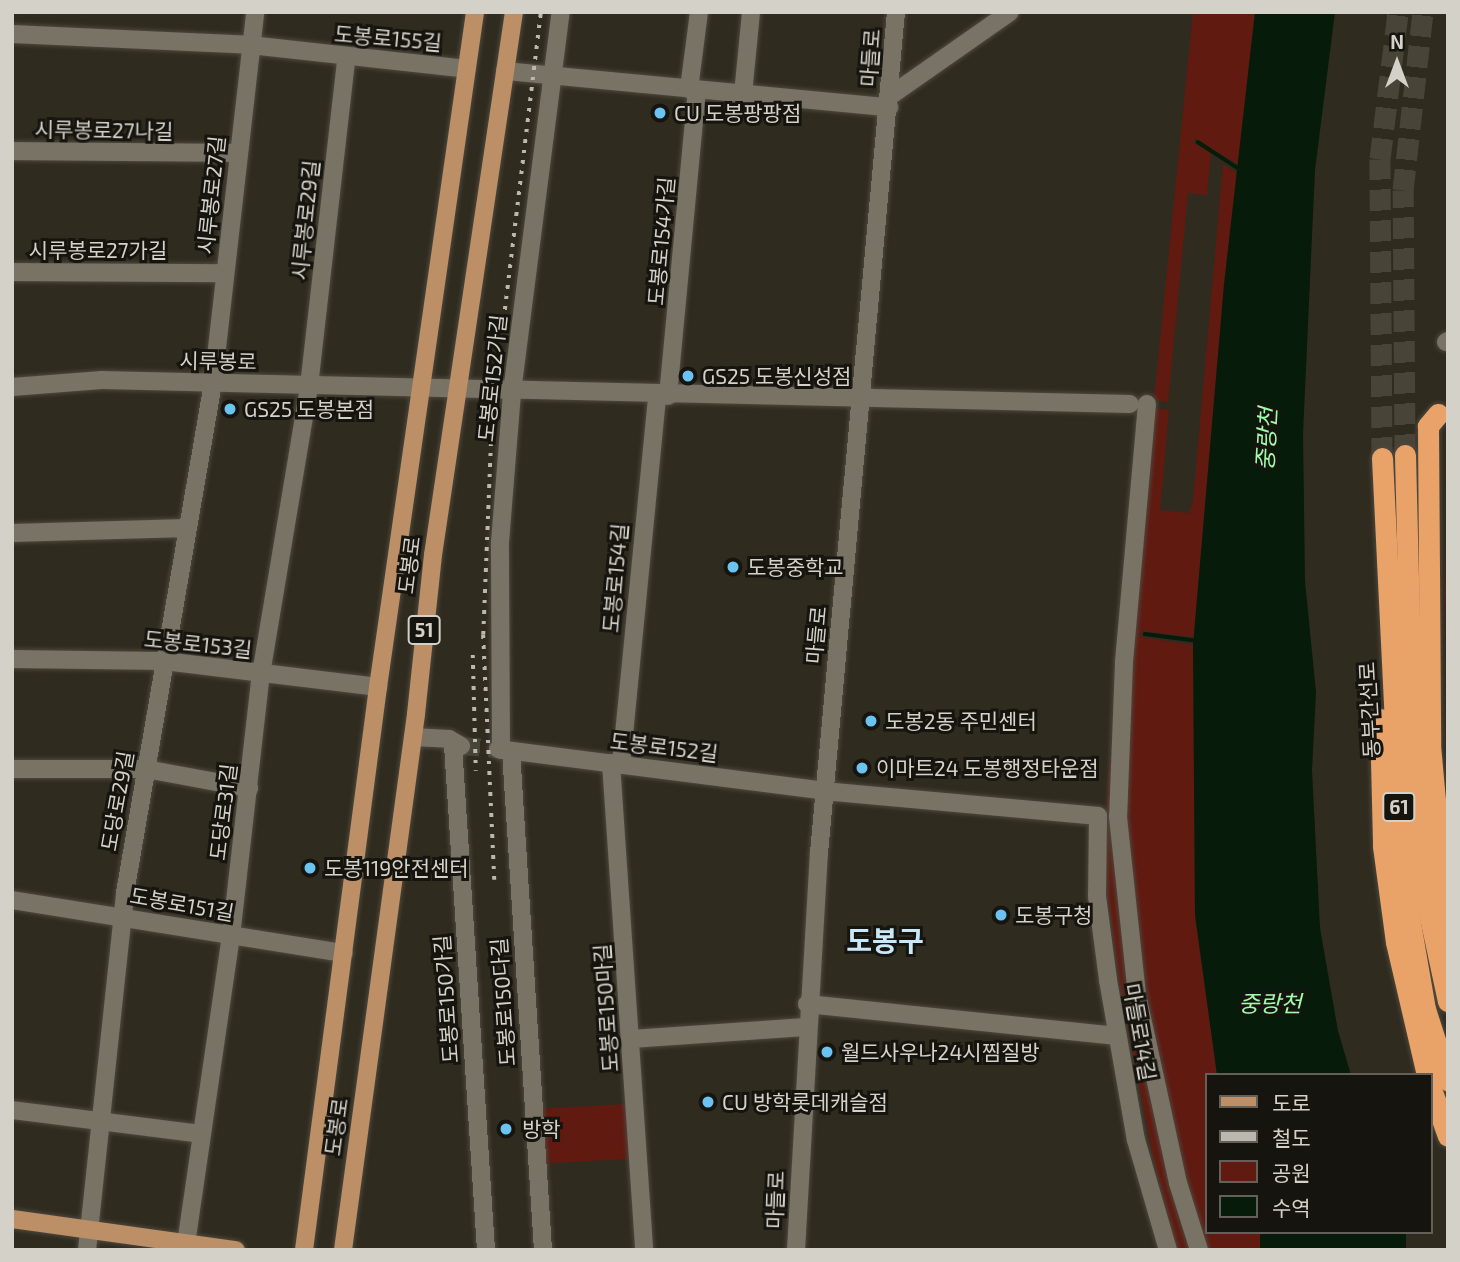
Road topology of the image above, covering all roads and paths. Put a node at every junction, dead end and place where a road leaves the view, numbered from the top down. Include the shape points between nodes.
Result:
1 (256, 12) edge
2 (475, 12) edge
3 (513, 12) edge
4 (561, 12) edge
5 (699, 12) edge
6 (751, 12) edge
7 (896, 12) edge
8 (1010, 12) edge
9 (12, 34) edge
10 (250, 45) junction
11 (346, 59) junction
12 (467, 69) junction
13 (505, 71) junction
14 (552, 75) junction
15 (693, 90) junction
16 (743, 94) junction
17 (889, 102) junction
18 (12, 151) edge
19 (238, 153) junction
20 (12, 272) edge
21 (225, 273) junction
22 (212, 383) junction
23 (309, 386) junction
24 (12, 387) edge
25 (423, 389) junction
26 (458, 389) junction
27 (512, 391) junction
28 (662, 396) junction
29 (860, 400) junction
30 (1443, 415) edge
31 (1405, 455) tunnel mouth
32 (1382, 458) tunnel mouth
33 (187, 528) junction
34 (1384, 528) junction
35 (12, 533) edge
36 (12, 659) edge
37 (164, 661) junction
38 (261, 674) junction
39 (378, 687) junction
40 (413, 737) junction
41 (504, 750) junction
42 (616, 764) junction
43 (12, 769) edge
44 (146, 769) junction
45 (249, 788) junction
46 (824, 791) junction
47 (12, 900) edge
48 (122, 916) junction
49 (231, 936) junction
50 (1448, 942) edge
51 (344, 953) junction
52 (1448, 1001) edge
53 (807, 1004) junction
54 (806, 1027) junction
55 (1117, 1036) junction
56 (631, 1039) junction
57 (1427, 1073) edge
58 (1448, 1080) edge
59 (1432, 1092) edge
60 (12, 1110) edge
61 (101, 1121) junction
62 (201, 1135) junction
63 (1448, 1136) edge
64 (12, 1219) edge
65 (90, 1230) junction
66 (147, 1244) edge
67 (194, 1246) edge
68 (87, 1250) edge
69 (236, 1250) edge
70 (304, 1250) edge
71 (343, 1250) edge
72 (486, 1250) edge
73 (542, 1250) edge
74 (644, 1250) edge
75 (796, 1250) edge
76 (1168, 1250) edge
77 (1199, 1250) edge

1 - 10 street, 시루봉로27길
2 - 12 main road, 도봉로 / 51
3 - 13 main road, 도봉로 / 51
4 - 14 street, 도봉로152가길
5 - 15 street, 도봉로154가길
6 - 16 street
7 - 17 street, 마들로
8 - 17 street
9 - 10 street, 도봉로155길
10 - 11 street, 도봉로155길
10 - 19 street, 시루봉로27길
11 - 12 street, 도봉로155길
11 - 23 street, 시루봉로29길
12 - 25 main road, 도봉로 / 51
13 - 14 street
13 - 26 main road, 도봉로 / 51
14 - 15 street
14 - 27 street, 도봉로152가길
15 - 16 street
15 - 28 street, 도봉로154가길
16 - 17 street
17 - 29 street, 마들로
18 - 19 street, 시루봉로27나길
19 - 21 street, 시루봉로27길
20 - 21 street, 시루봉로27가길
21 - 22 street, 시루봉로27길
22 - 23 street, 시루봉로
22 - 24 street, 시루봉로 via 102,380
22 - 33 street, 도당로29길
23 - 25 street, 시루봉로
23 - 38 street, 도당로31길
25 - 26 street
25 - 39 main road, 도봉로 / 51
26 - 27 street
26 - 40 main road, 도봉로 / 51
27 - 28 street
27 - 41 street, 도봉로152가길 via 500,542
28 - 29 street
28 - 42 street, 도봉로154길
29 - 46 street, 마들로
29 - 77 street via 1138,404 1118,817 1137,995 1178,1183
30 - 50 highway via 1428,426 1430,746
31 - 52 highway, 동부간선로 / 61 via 1411,698 1422,880
32 - 34 highway, 동부간선로 / 61
33 - 35 street
33 - 37 street, 도당로29길
34 - 57 highway via 1378,622 1383,846 1396,942
34 - 58 highway, 동부간선로 / 61 via 1403,882 1425,1009
36 - 37 street, 도봉로153길
37 - 38 street, 도봉로153길
37 - 44 street, 도당로29길
38 - 39 street, 도봉로153길
38 - 45 street, 도당로31길
39 - 51 main road, 도봉로 / 51
40 - 71 main road, 도봉로 / 51
40 - 72 street, 도봉로150가길 via 449,739 457,746
41 - 42 street, 도봉로152길
41 - 73 street, 도봉로150다길
42 - 46 street, 도봉로152길
42 - 56 street, 도봉로150마길
43 - 44 street
44 - 45 street
44 - 48 street, 도당로29길
45 - 49 street, 도당로31길
46 - 53 street, 마들로
46 - 55 street, 마들로14길 via 1098,816 1098,909
47 - 48 street, 도봉로151길
48 - 49 street, 도봉로151길
48 - 61 street, 도당로29길
49 - 51 street, 도봉로151길
49 - 62 street, 도당로31길
51 - 70 main road, 도봉로 / 51
53 - 54 street, 마들로
53 - 55 street
54 - 56 street
54 - 75 street, 마들로
55 - 76 street, 마들로14길 via 1136,1140
56 - 74 street, 도봉로150마길
59 - 63 highway
60 - 61 street
61 - 62 street
61 - 65 street, 도당로29길
62 - 67 street, 도당로31길
64 - 65 main road
65 - 66 main road
65 - 68 street, 도당로29길
66 - 67 main road
67 - 69 main road

